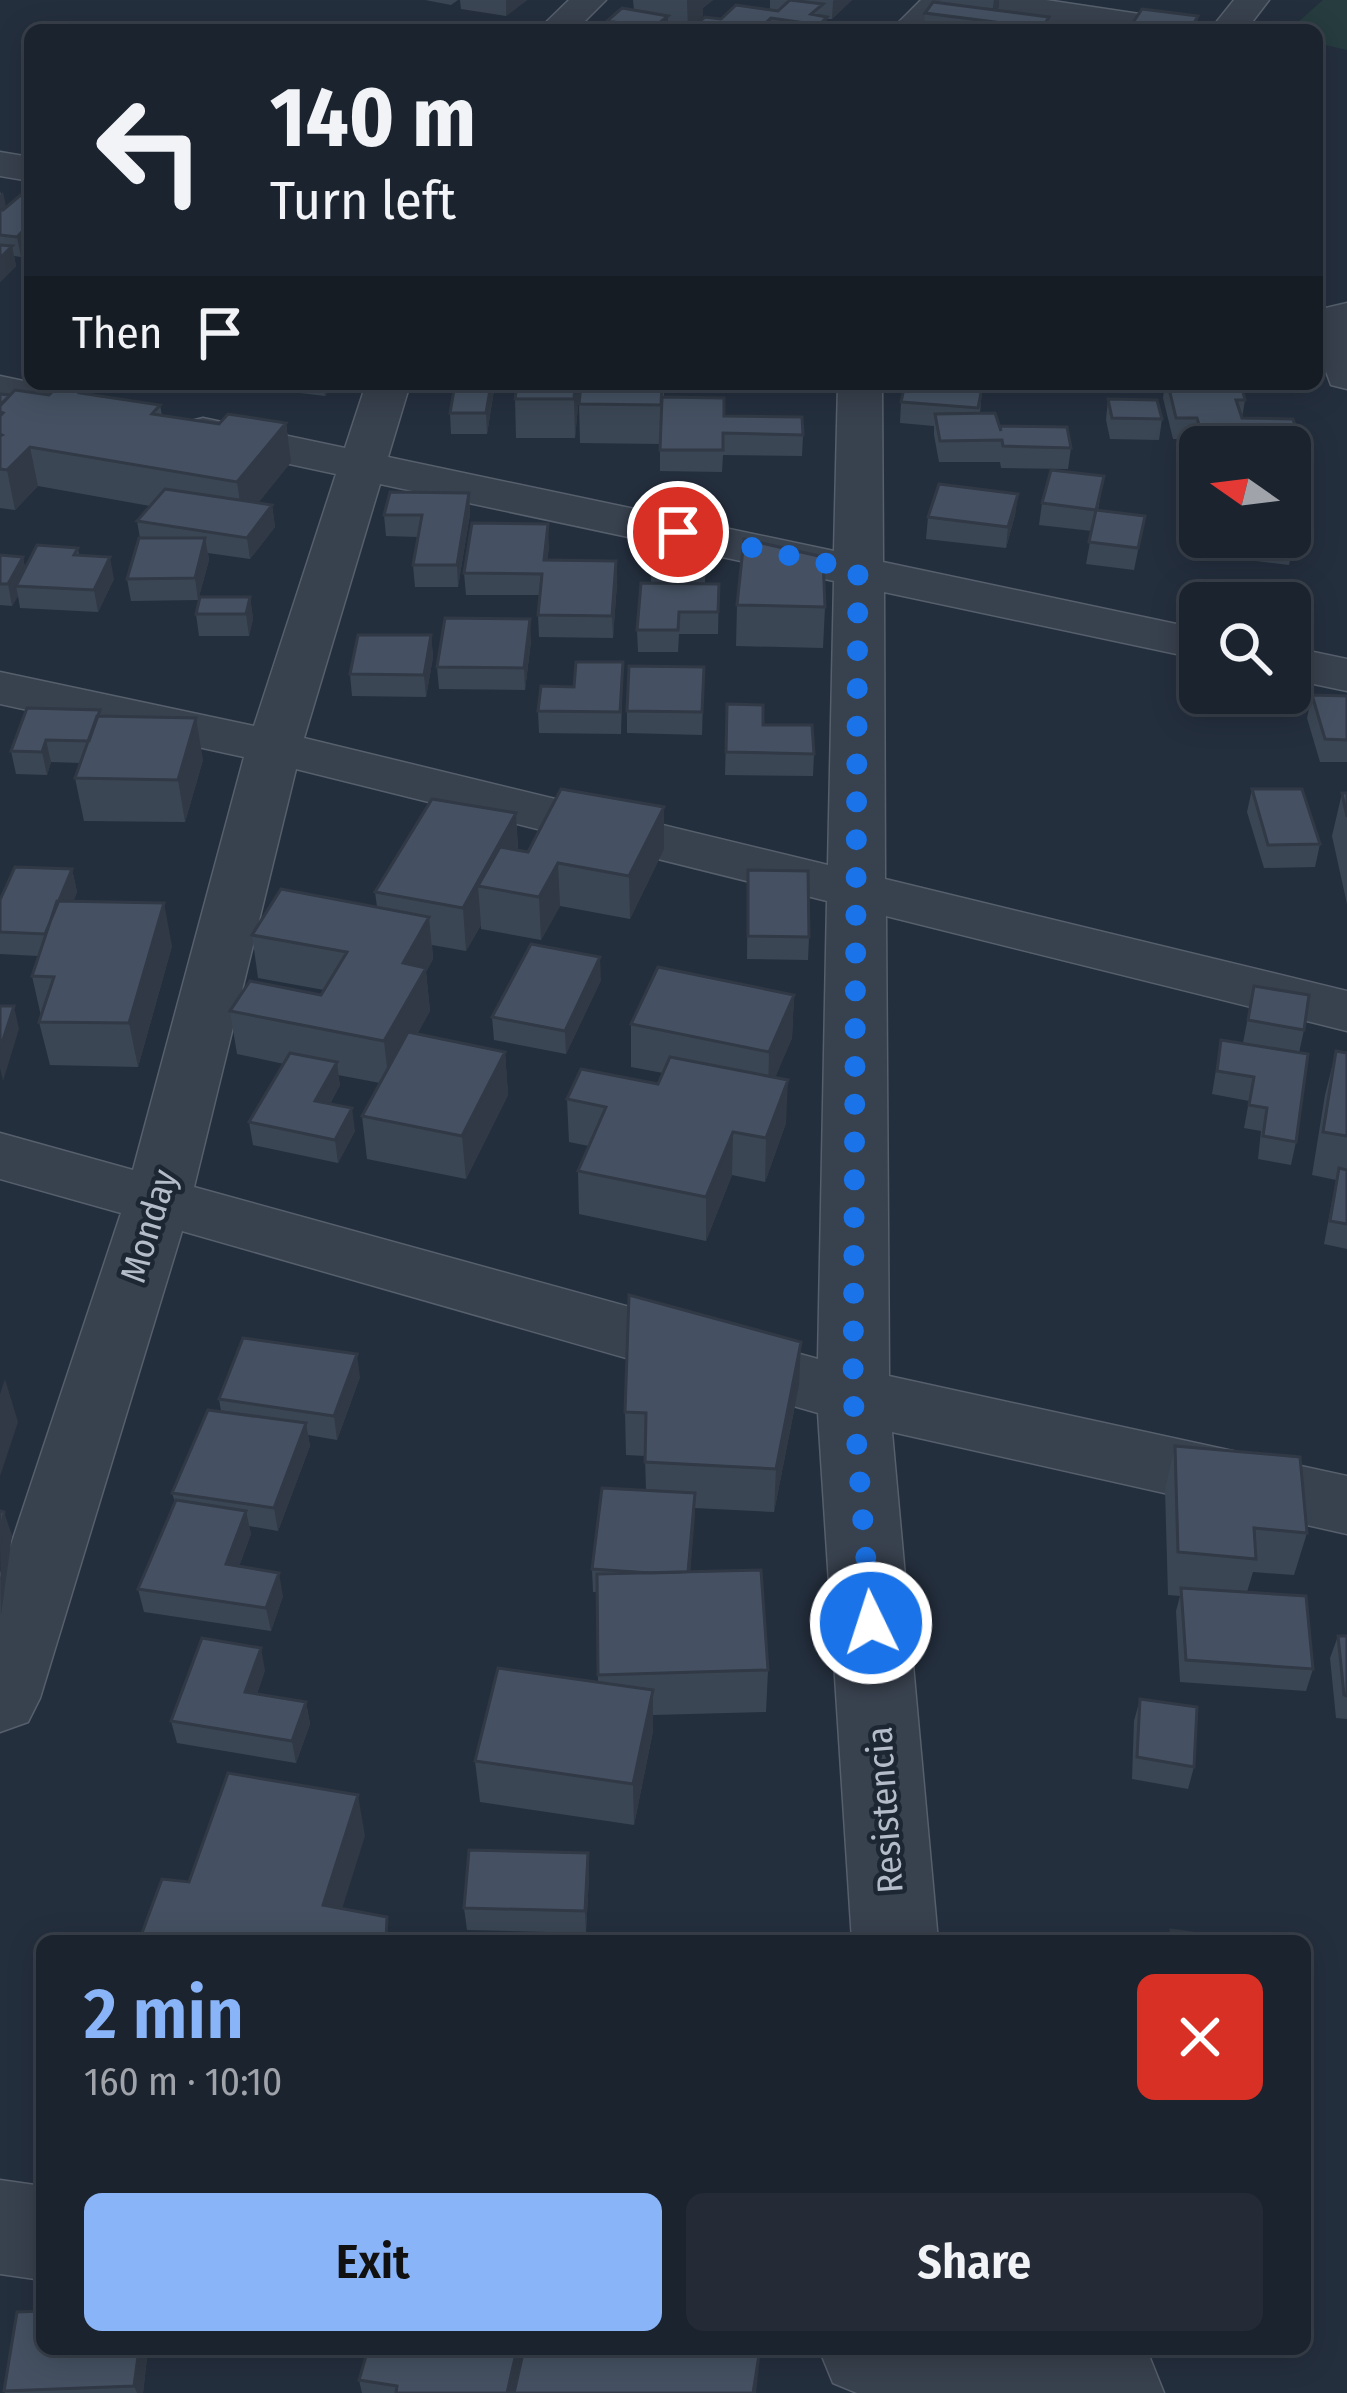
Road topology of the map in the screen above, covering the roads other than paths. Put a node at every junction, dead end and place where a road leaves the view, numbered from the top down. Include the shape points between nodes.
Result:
1 (589, 0) edge
2 (941, 0) edge
3 (979, 0) edge
4 (1252, 0) edge
5 (563, 24) edge
6 (915, 24) edge
7 (1134, 24) edge
8 (1233, 24) edge
9 (1339, 318) edge
10 (1347, 376) edge
11 (0, 389) edge
12 (386, 390) edge
13 (860, 390) edge
14 (364, 466) junction
15 (858, 570) junction
16 (1179, 639) edge
17 (1311, 667) edge
18 (1347, 675) edge
19 (0, 688) edge
20 (274, 747) junction
21 (856, 893) junction
22 (1347, 1011) edge
23 (0, 1156) edge
24 (158, 1201) junction
25 (853, 1396) junction
26 (1347, 1505) edge
27 (0, 1698) edge
28 (895, 1935) edge
29 (0, 2227) edge
30 (36, 2232) edge
31 (915, 2362) edge
32 (1115, 2393) edge

1 - 5 street
2 - 6 street
3 - 7 street
4 - 8 street
9 - 10 street
11 - 14 street
12 - 14 street, Monday
13 - 15 street, Resistencia
14 - 15 street
14 - 20 street, Monday
15 - 16 street
15 - 21 street, Resistencia
17 - 18 street
19 - 20 street
20 - 21 street
20 - 24 street, Monday
21 - 22 street
21 - 25 street, Resistencia
23 - 24 street
24 - 25 street
24 - 27 street, Monday
25 - 26 street
25 - 28 street, Resistencia
29 - 30 street
31 - 32 street

